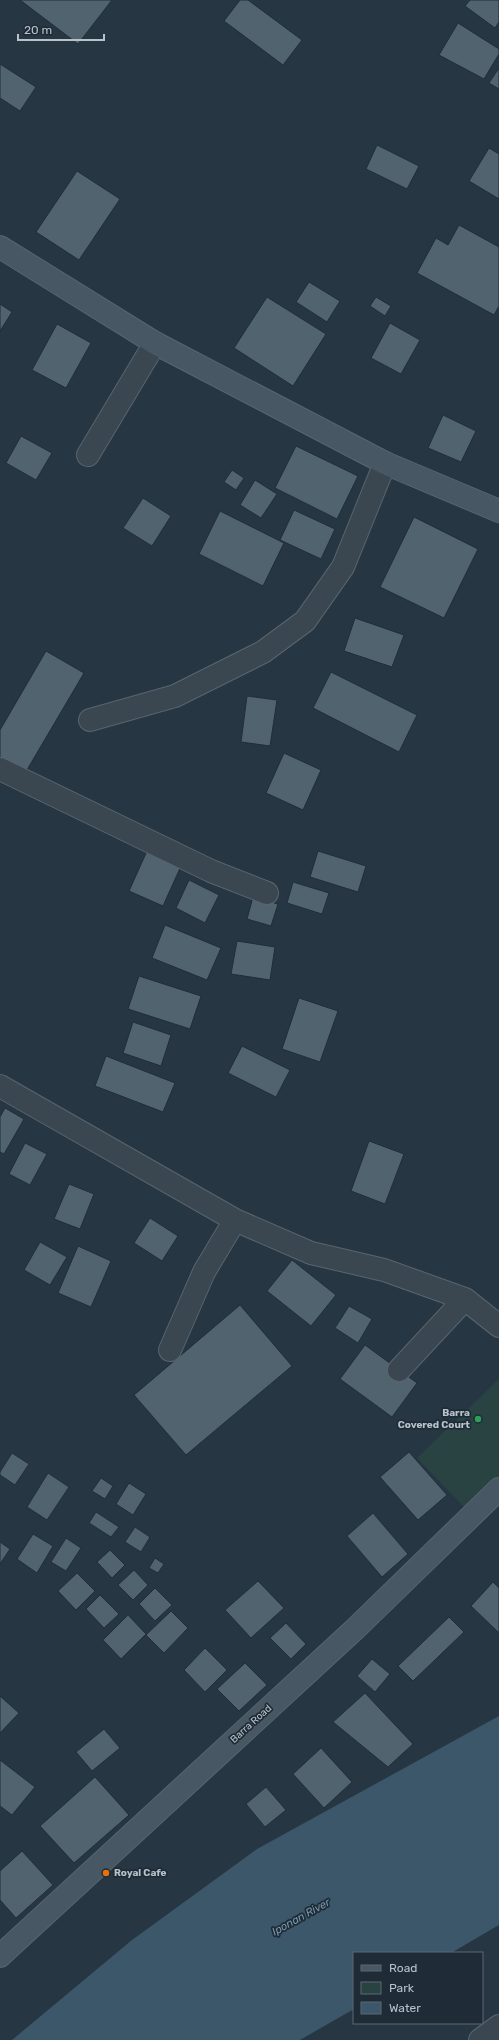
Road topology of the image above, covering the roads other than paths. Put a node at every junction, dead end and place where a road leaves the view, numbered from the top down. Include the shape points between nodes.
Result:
1 (0, 247) edge
2 (155, 343) junction
3 (88, 455) dead end
4 (385, 463) junction
5 (499, 511) edge
6 (90, 720) dead end
7 (0, 769) edge
8 (267, 893) dead end
9 (0, 1086) edge
10 (235, 1220) junction
11 (465, 1299) junction
12 (499, 1326) edge
13 (170, 1350) dead end
14 (399, 1370) dead end
15 (499, 1489) edge
16 (0, 1956) edge
17 (499, 2026) edge
18 (480, 2040) edge

1 - 2 street
2 - 3 street
2 - 4 street
4 - 5 street
4 - 6 street via 343,567 305,621 263,652 175,696
7 - 8 street via 211,871
9 - 10 street
10 - 11 street via 311,1253 384,1270
10 - 13 street via 204,1272
11 - 12 street
11 - 14 street
15 - 16 street, Barra Road via 354,1629
17 - 18 street

